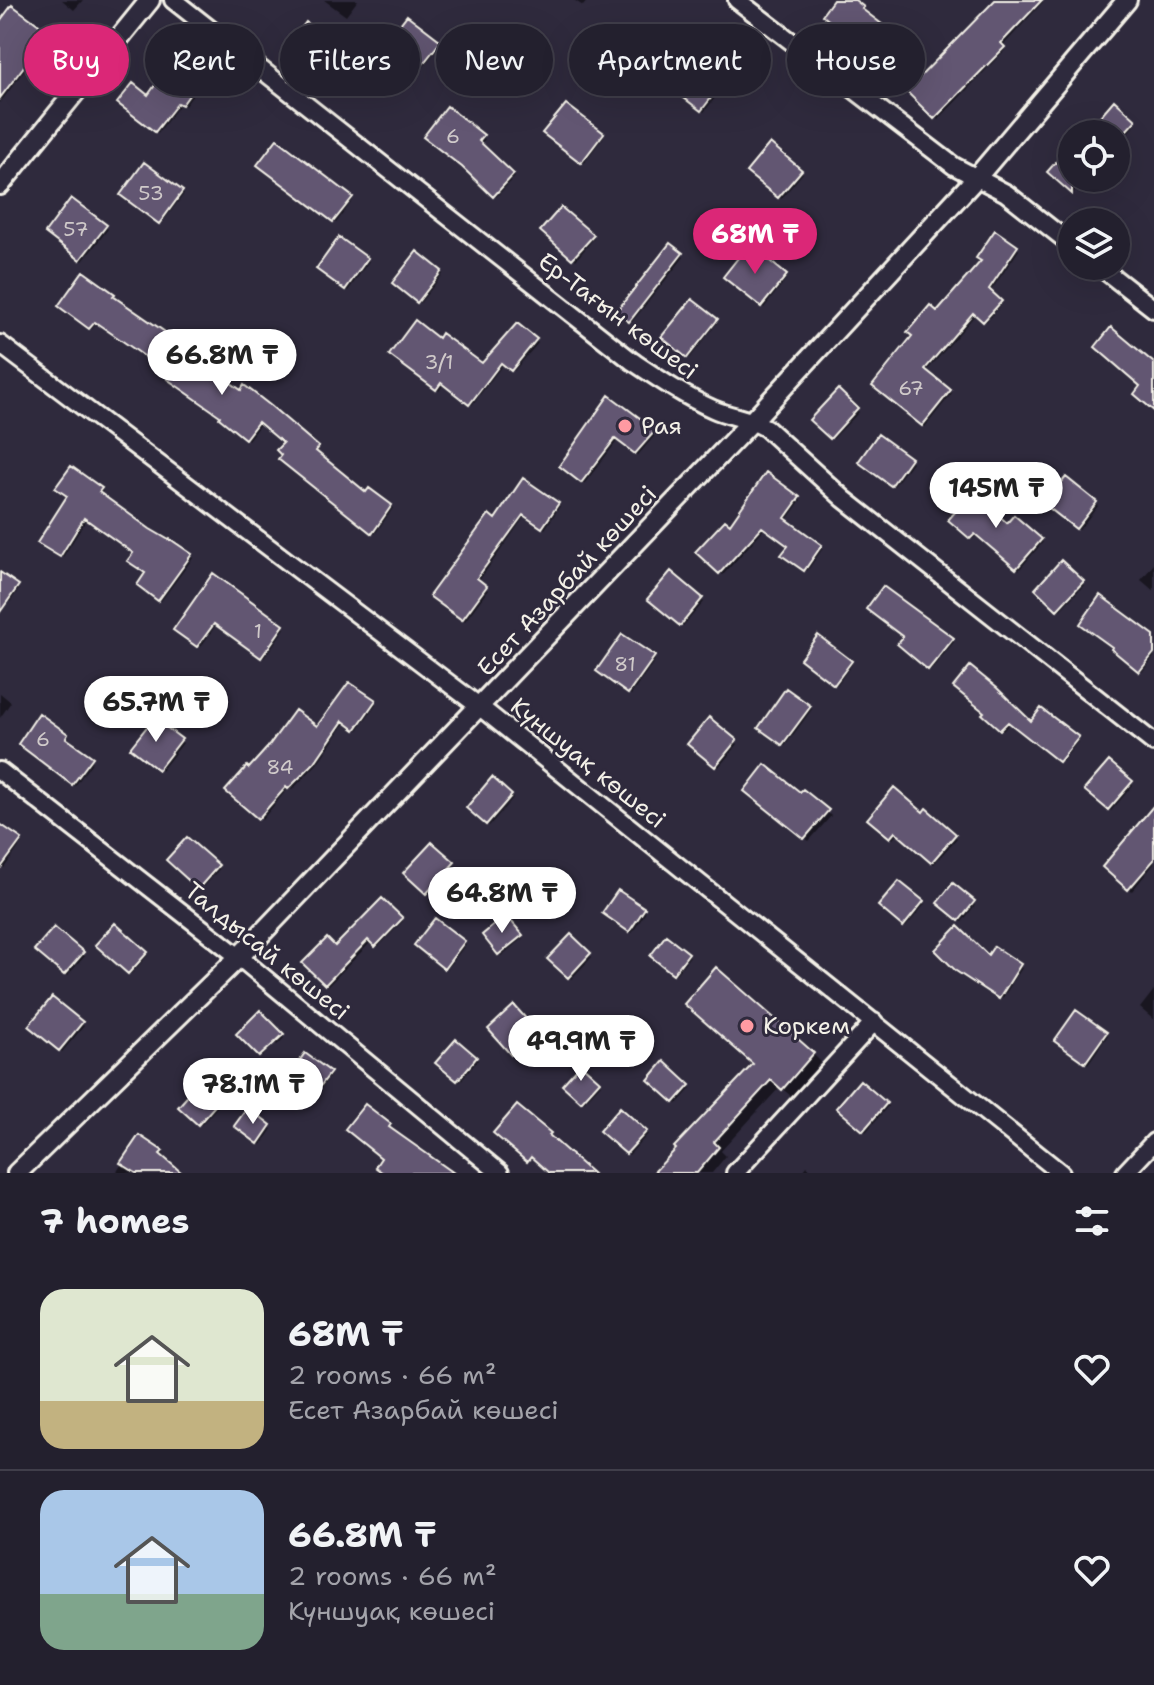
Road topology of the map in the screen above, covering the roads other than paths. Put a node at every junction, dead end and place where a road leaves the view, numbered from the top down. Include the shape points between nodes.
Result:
1 (150, 0) edge
2 (173, 0) edge
3 (737, 0) edge
4 (1127, 0) edge
5 (977, 177) junction
6 (0, 185) edge
7 (1058, 234) edge
8 (1117, 280) edge
9 (1154, 309) edge
10 (0, 344) edge
11 (753, 420) junction
12 (480, 707) junction
13 (1154, 743) edge
14 (0, 771) edge
15 (239, 957) junction
16 (874, 1022) junction
17 (1154, 1142) edge
18 (17, 1173) edge
19 (500, 1173) edge
20 (735, 1173) edge
21 (1061, 1173) edge
22 (1125, 1173) edge

1 - 6 street
2 - 11 street, Ер-Тағын көшесі via 632,361 688,398
3 - 5 street via 954,166
4 - 5 street, Есет Азарбай көшесі
5 - 7 street
5 - 11 street, Есет Азарбай көшесі
8 - 9 street
10 - 12 street, Күншуақ көшесі
11 - 12 street, Есет Азарбай көшесі
11 - 13 street, Ер-Тағын көшесі via 844,499
12 - 15 street, Есет Азарбай көшесі
12 - 16 street, Күншуақ көшесі
14 - 15 street, Талдысай көшесі
15 - 18 street, Есет Азарбай көшесі
15 - 19 street, Талдысай көшесі
16 - 20 street
16 - 21 street, Күншуақ көшесі
17 - 22 street

